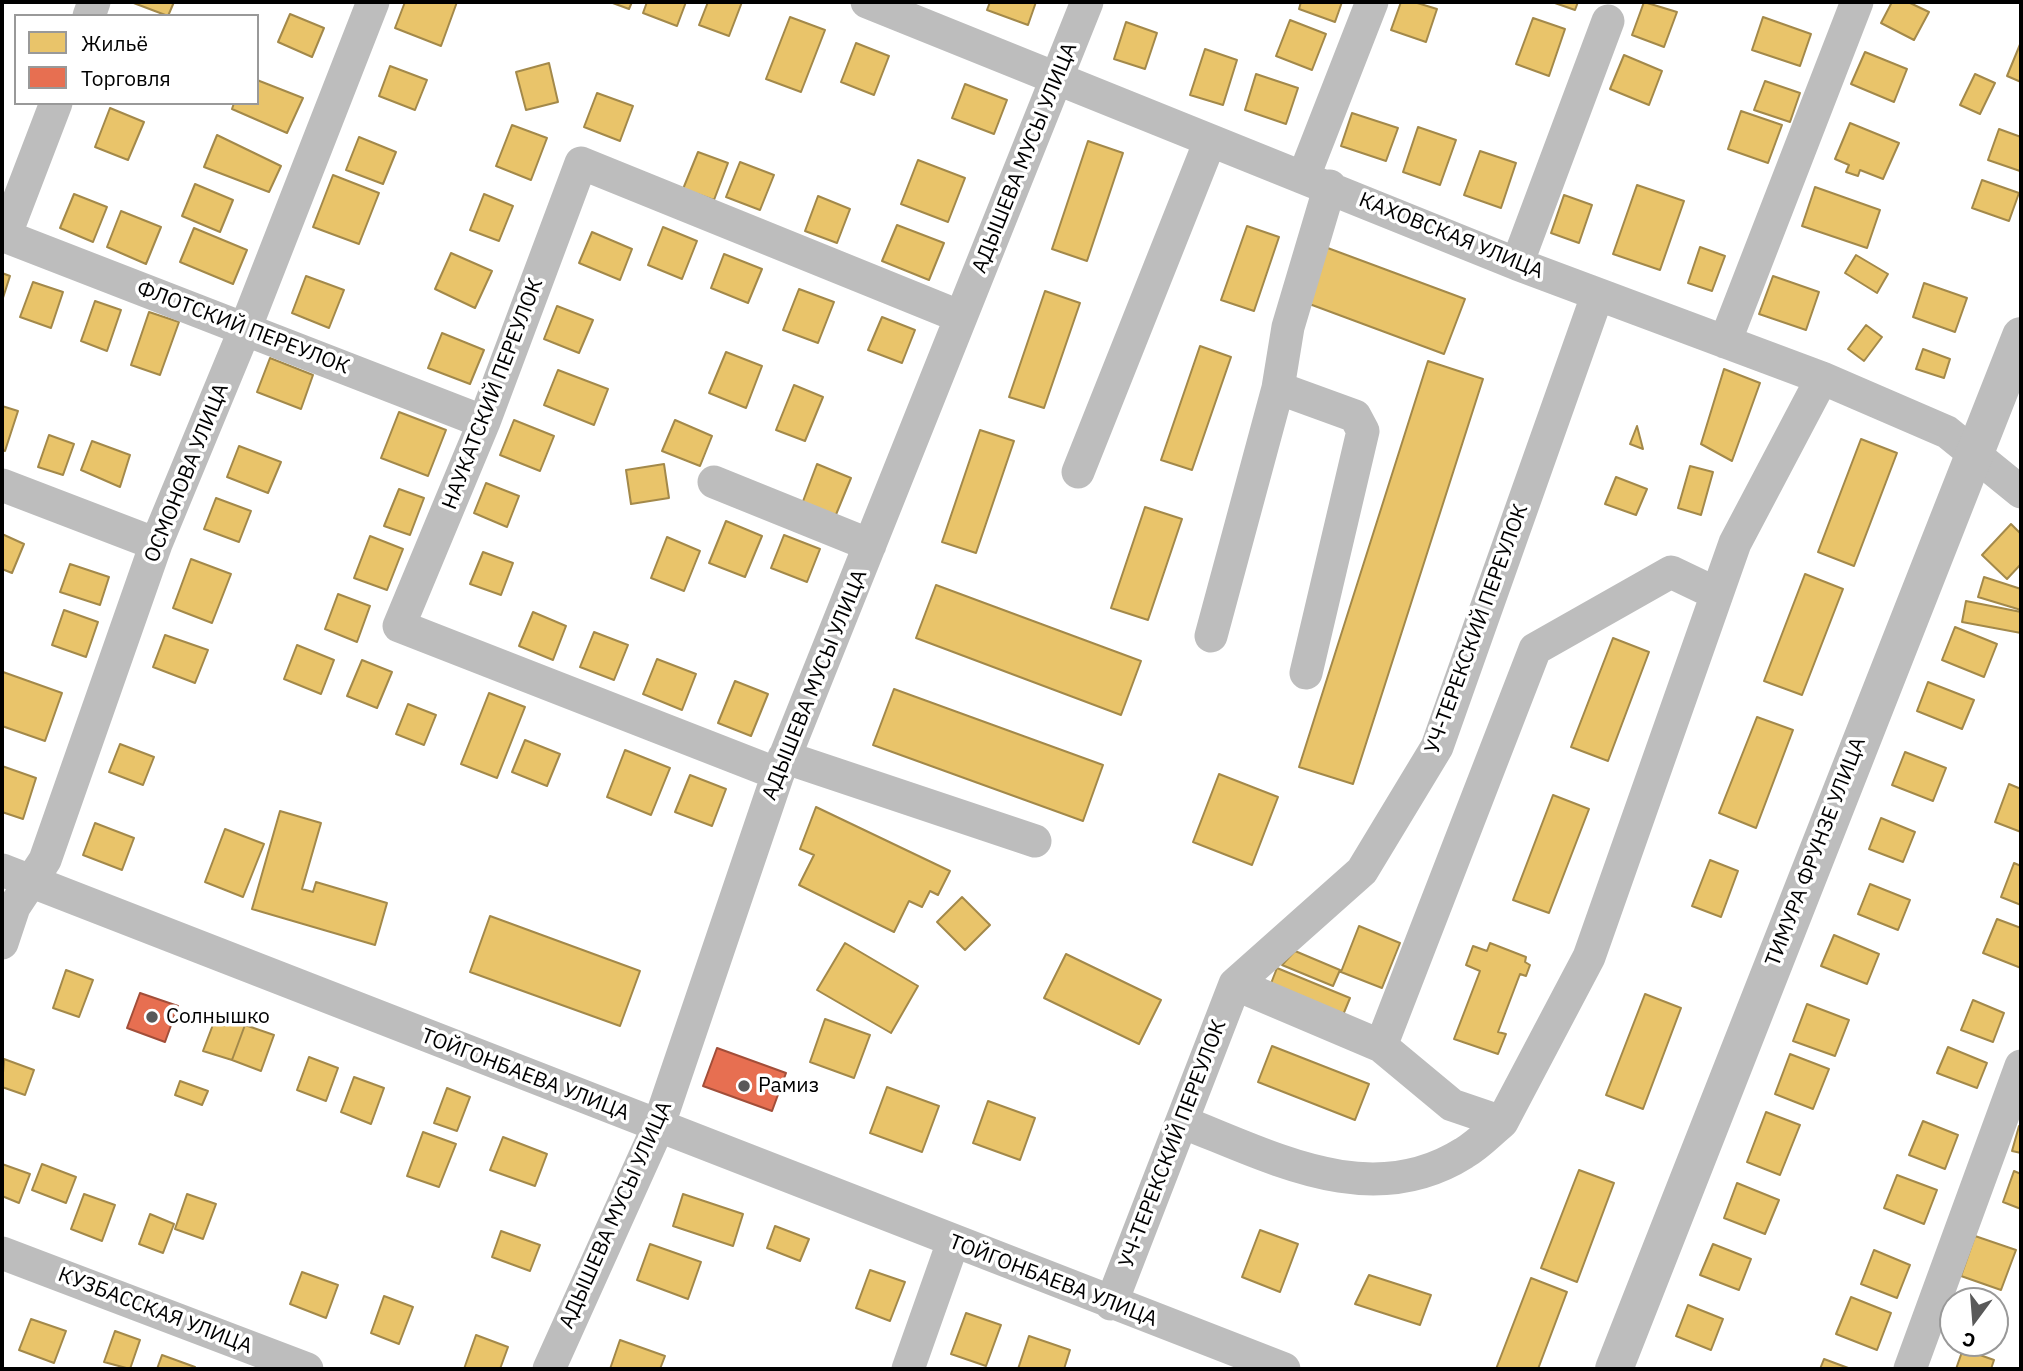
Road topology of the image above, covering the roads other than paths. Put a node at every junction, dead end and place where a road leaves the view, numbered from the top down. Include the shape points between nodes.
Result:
1 (373, 2) edge
2 (867, 2) edge
3 (1087, 2) edge
4 (1372, 2) edge
5 (1857, 2) edge
6 (1608, 21) dead end
7 (1058, 78) junction
8 (55, 105) edge
9 (1210, 141) junction
10 (1317, 181) junction
11 (4, 235) edge
12 (1517, 264) junction
13 (1597, 296) junction
14 (961, 317) junction
15 (245, 329) junction
16 (2021, 336) edge
17 (1725, 342) junction
18 (1822, 379) junction
19 (1278, 388) junction
20 (484, 422) junction
21 (1973, 452) junction
22 (1078, 472) dead end
23 (714, 482) dead end
24 (2, 485) edge
25 (2021, 492) edge
26 (156, 544) junction
27 (870, 545) junction
28 (1715, 593) junction
29 (1211, 636) dead end
30 (1306, 673) dead end
31 (781, 765) junction
32 (1035, 841) dead end
33 (16, 876) edge
34 (2, 943) edge
35 (1235, 984) junction
36 (1381, 1046) junction
37 (2021, 1066) edge
38 (1182, 1122) junction
39 (1502, 1122) junction
40 (658, 1127) junction
41 (953, 1242) junction
42 (2, 1253) edge
43 (1111, 1304) junction
44 (307, 1369) edge
45 (548, 1369) edge
46 (908, 1369) edge
47 (1283, 1369) edge
48 (1614, 1369) edge
49 (1910, 1369) edge

1 - 15 street, ОСМОНОВА УЛИЦА
2 - 7 street, КАХОВСКАЯ УЛИЦА
3 - 7 street, АДЫШЕВА МУСЫ УЛИЦА
4 - 10 street
5 - 17 street
6 - 12 street
7 - 9 street, КАХОВСКАЯ УЛИЦА
7 - 14 street, АДЫШЕВА МУСЫ УЛИЦА
8 - 11 street
9 - 10 street, КАХОВСКАЯ УЛИЦА
9 - 22 street
10 - 12 street, КАХОВСКАЯ УЛИЦА
10 - 19 street
11 - 15 street, ФЛОТСКИЙ ПЕРЕУЛОК
12 - 13 street, КАХОВСКАЯ УЛИЦА
13 - 17 street, КАХОВСКАЯ УЛИЦА
13 - 35 street, УЧ-ТЕРЕКСКИЙ ПЕРЕУЛОК via 1437,747 1362,870
14 - 20 street, НАУКАТСКИЙ ПЕРЕУЛОК via 581,163
14 - 27 street, АДЫШЕВА МУСЫ УЛИЦА
15 - 20 street, ФЛОТСКИЙ ПЕРЕУЛОК
15 - 26 street, ОСМОНОВА УЛИЦА
16 - 21 main road, ТИМУРА ФРУНЗЕ УЛИЦА
17 - 18 street, КАХОВСКАЯ УЛИЦА
18 - 21 street, КАХОВСКАЯ УЛИЦА via 1947,432
18 - 28 street via 1735,543
19 - 29 street
19 - 30 street via 1355,416 1363,430
20 - 31 street, НАУКАТСКИЙ ПЕРЕУЛОК via 399,626
21 - 25 street, КАХОВСКАЯ УЛИЦА
21 - 48 main road, ТИМУРА ФРУНЗЕ УЛИЦА
23 - 27 street
24 - 26 street
26 - 33 street, ОСМОНОВА УЛИЦА via 45,860
27 - 31 street, АДЫШЕВА МУСЫ УЛИЦА
28 - 36 street via 1671,572 1535,649
28 - 39 street via 1589,957
31 - 32 street
31 - 40 street, АДЫШЕВА МУСЫ УЛИЦА
33 - 34 street, ОСМОНОВА УЛИЦА via 14,907
33 - 40 street, ТОЙГОНБАЕВА УЛИЦА
35 - 36 street
35 - 38 street, УЧ-ТЕРЕКСКИЙ ПЕРЕУЛОК
36 - 39 street via 1452,1105
37 - 49 street
38 - 39 street via 1302,1168 1368,1181 1441,1164 1465,1153
38 - 43 street, УЧ-ТЕРЕКСКИЙ ПЕРЕУЛОК
40 - 41 street, ТОЙГОНБАЕВА УЛИЦА
40 - 45 street, АДЫШЕВА МУСЫ УЛИЦА
41 - 43 street, ТОЙГОНБАЕВА УЛИЦА
41 - 46 street
42 - 44 street, КУЗБАССКАЯ УЛИЦА
43 - 47 street, ТОЙГОНБАЕВА УЛИЦА

